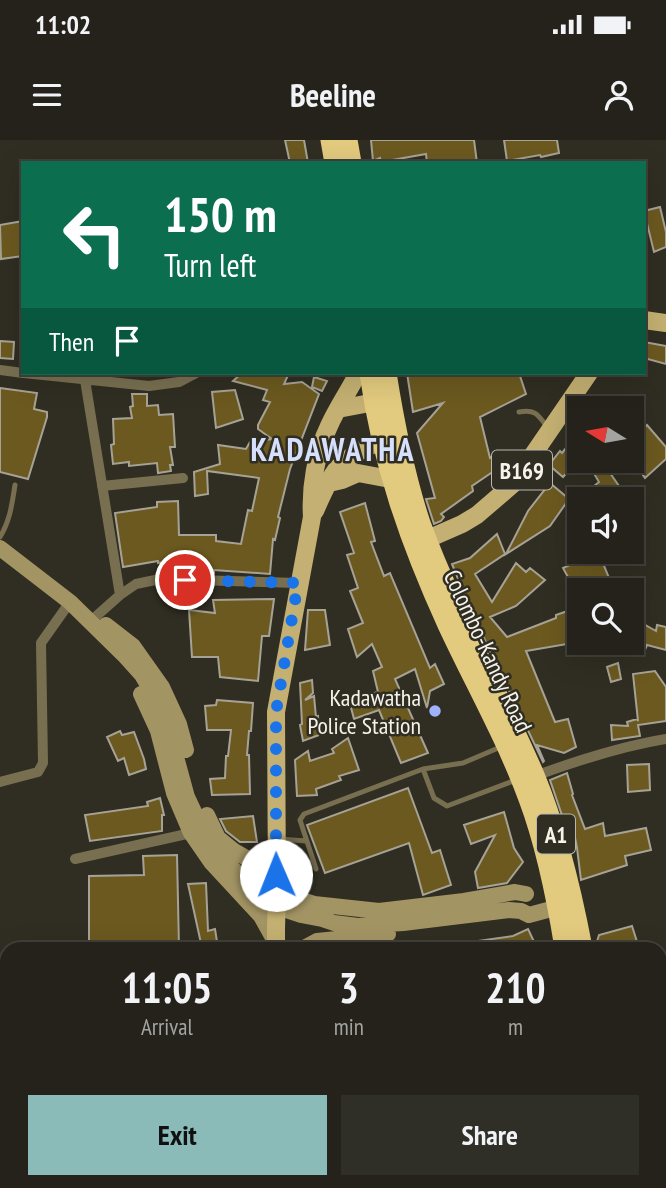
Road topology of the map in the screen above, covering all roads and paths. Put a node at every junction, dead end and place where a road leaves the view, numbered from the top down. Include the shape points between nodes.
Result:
1 (330, 140) edge
2 (348, 140) edge
3 (334, 161) edge
4 (352, 161) edge
5 (646, 320) edge
6 (666, 323) edge
7 (0, 370) edge
8 (21, 373) edge
9 (41, 375) edge
10 (192, 375) edge
11 (357, 375) edge
12 (370, 375) edge
13 (387, 375) edge
14 (588, 375) edge
15 (86, 380) junction
16 (382, 401) junction
17 (338, 409) junction
18 (519, 412) dead end
19 (550, 430) junction
20 (390, 437) junction
21 (183, 478) dead end
22 (390, 479) junction
23 (329, 483) junction
24 (15, 485) dead end
25 (102, 485) junction
26 (312, 517) junction
27 (0, 537) edge
28 (420, 543) junction
29 (0, 548) edge
30 (298, 583) junction
31 (120, 594) junction
32 (81, 611) junction
33 (666, 739) edge
34 (505, 745) junction
35 (423, 769) junction
36 (528, 777) junction
37 (0, 782) edge
38 (191, 833) junction
39 (275, 839) junction
40 (306, 841) junction
41 (75, 859) dead end
42 (316, 869) dead end
43 (277, 883) junction
44 (561, 885) junction
45 (526, 894) junction
46 (566, 905) junction
47 (529, 915) junction
48 (322, 919) junction
49 (276, 940) edge
50 (317, 942) edge
51 (564, 942) edge
52 (581, 942) edge

1 - 3 highway
2 - 4 highway
5 - 6 main road
7 - 8 street
9 - 15 street
10 - 15 street via 179,382 149,386
11 - 17 main road
12 - 16 highway, Colombo-Kandy Road / A1
13 - 16 highway, Colombo-Kandy Road / A1
14 - 19 main road, B169
15 - 25 street
16 - 17 main road
16 - 20 highway, Colombo-Kandy Road / A1
17 - 26 main road via 320,450
18 - 19 lane via 535,412
19 - 28 main road, B169 via 513,484 477,515
20 - 22 highway, Colombo-Kandy Road / A1
20 - 23 main road via 339,466
20 - 28 highway, Colombo-Kandy Road / A1 via 409,479 421,522
21 - 25 street
22 - 23 main road via 358,473
22 - 28 highway, Colombo-Kandy Road / A1
23 - 26 main road
24 - 27 lane
25 - 31 street
26 - 30 main road
28 - 34 highway, Colombo-Kandy Road / A1 via 447,625
28 - 36 highway, Colombo-Kandy Road / A1 via 457,605
29 - 32 main road
30 - 31 street via 160,579 136,584
30 - 39 main road via 276,712
31 - 32 street
32 - 37 street via 41,643 43,763 38,772
32 - 38 main road via 146,701
32 - 43 main road via 134,646 162,687 179,724 198,798 218,838
32 - 48 main road via 152,692 167,724 187,797 209,844 283,909
33 - 36 street
34 - 35 lane via 463,763
34 - 36 highway, Colombo-Kandy Road / A1
35 - 36 lane via 434,798 447,806
35 - 40 lane via 304,814 300,820
36 - 44 highway, Colombo-Kandy Road / A1 via 551,816
38 - 41 street
38 - 49 main road
39 - 40 lane
39 - 43 main road
40 - 42 lane
43 - 45 main road via 295,898 314,904 379,911
43 - 49 main road, bridge
44 - 45 main road
44 - 46 highway, Colombo-Kandy Road / A1
45 - 48 main road via 517,901 450,911
46 - 47 main road
46 - 51 highway, Colombo-Kandy Road / A1
46 - 52 highway, Colombo-Kandy Road / A1
47 - 48 main road via 509,910 358,926
47 - 50 main road

